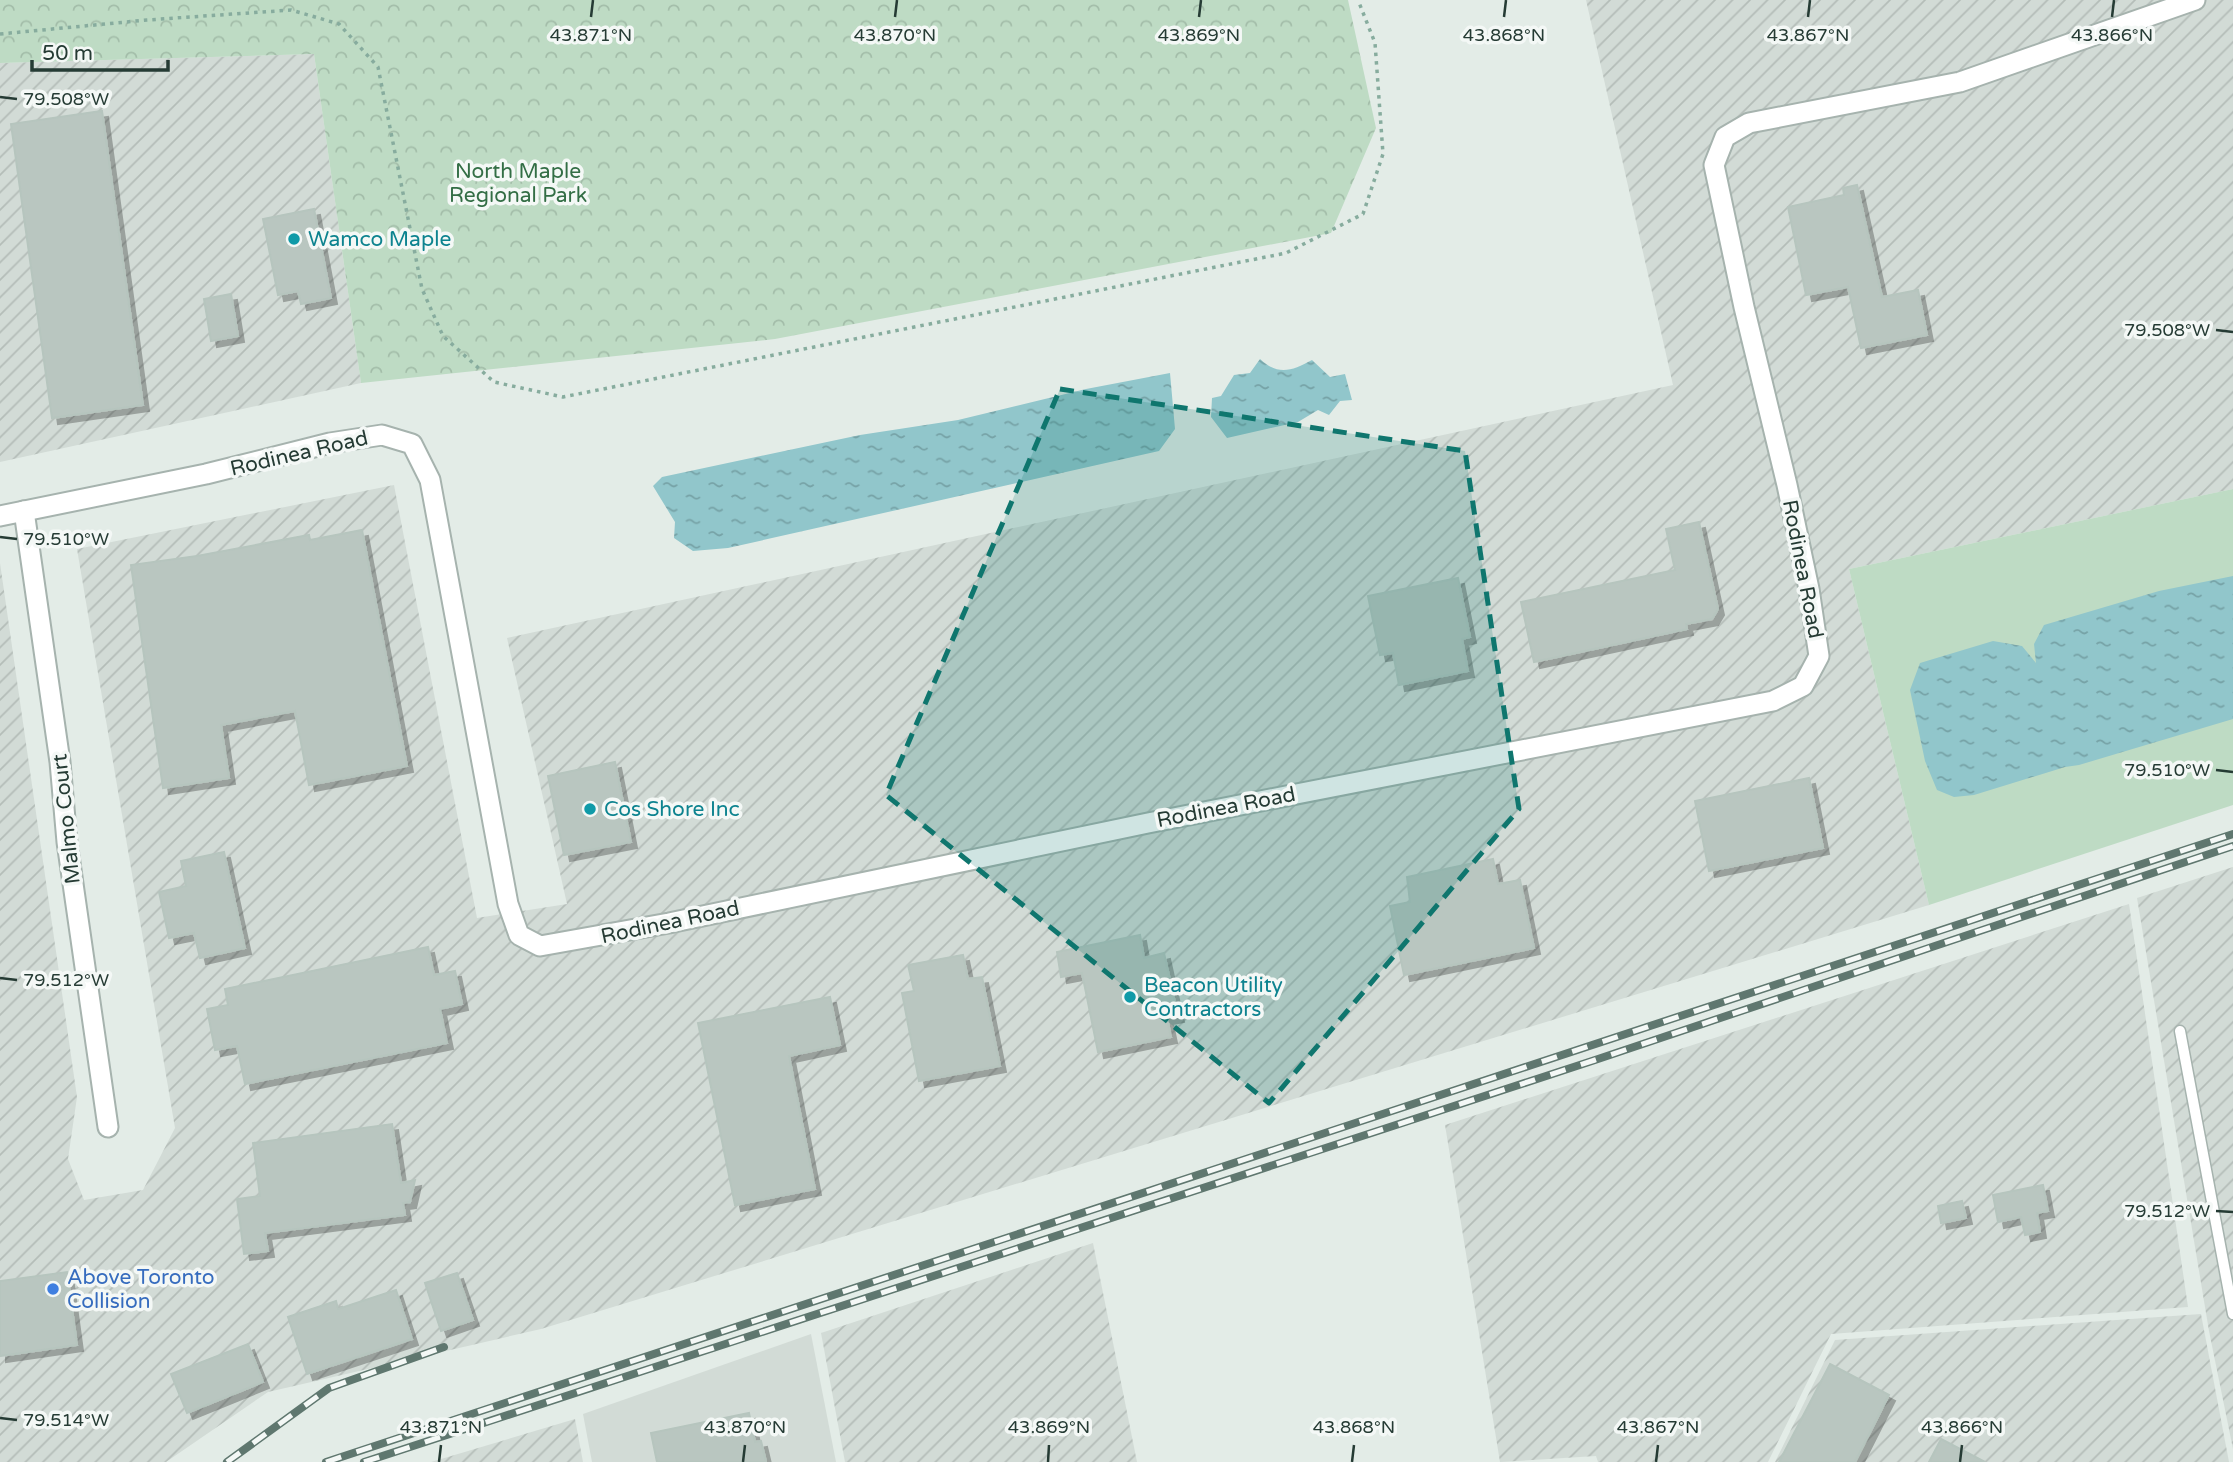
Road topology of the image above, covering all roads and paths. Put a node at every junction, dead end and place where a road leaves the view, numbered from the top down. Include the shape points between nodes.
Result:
1 (1358, 0) edge
2 (2195, 0) edge
3 (0, 34) edge
4 (24, 510) junction
5 (0, 516) edge
6 (2180, 1031) dead end
7 (108, 1127) dead end
8 (2233, 1314) edge

1 - 3 path via 1374,43 1383,154 1363,214 1286,253 563,397 494,382 443,336 422,289 378,67 339,24 291,10
2 - 4 street, Rodinea Road via 1960,82 1749,124 1724,137 1714,165 1796,524 1819,656 1803,686 1773,701 540,946 519,935 508,904 430,480 412,444 382,435 330,443 206,474
4 - 5 street, Rodinea Road
4 - 7 street, Malmo Court
6 - 8 lane

